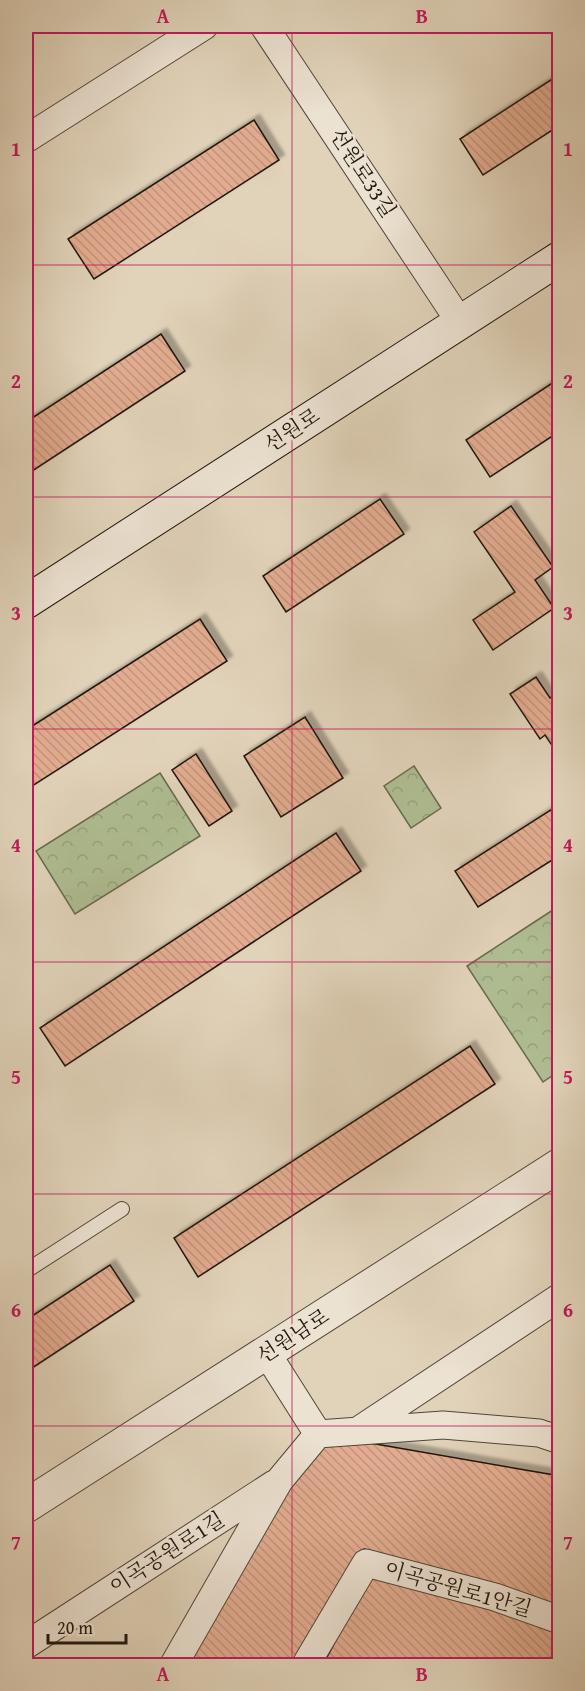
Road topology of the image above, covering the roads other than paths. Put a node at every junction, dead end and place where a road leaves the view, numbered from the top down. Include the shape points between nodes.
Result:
1 (204, 26) edge
2 (264, 26) edge
3 (26, 139) edge
4 (560, 258) edge
5 (460, 322) junction
6 (26, 602) edge
7 (560, 1165) edge
8 (122, 1209) dead end
9 (26, 1271) edge
10 (560, 1297) edge
11 (266, 1352) junction
12 (358, 1431) junction
13 (318, 1434) junction
14 (560, 1440) edge
15 (279, 1481) junction
16 (26, 1506) edge
17 (560, 1620) edge
18 (26, 1645) edge
19 (173, 1665) edge
20 (304, 1665) edge

1 - 3 street
2 - 5 street, 선원로33길
4 - 5 main road, 선원로
5 - 6 main road, 선원로
7 - 11 main road, 선원남로
8 - 9 lane
10 - 12 street
11 - 13 street
11 - 16 main road, 선원남로
12 - 13 street
12 - 14 street via 443,1425 539,1433
13 - 15 street, 이곡공원로1길
15 - 18 street, 이곡공원로1길
15 - 19 street, 이곡공원로1길
17 - 20 street, 이곡공원로1안길 via 495,1597 366,1563

